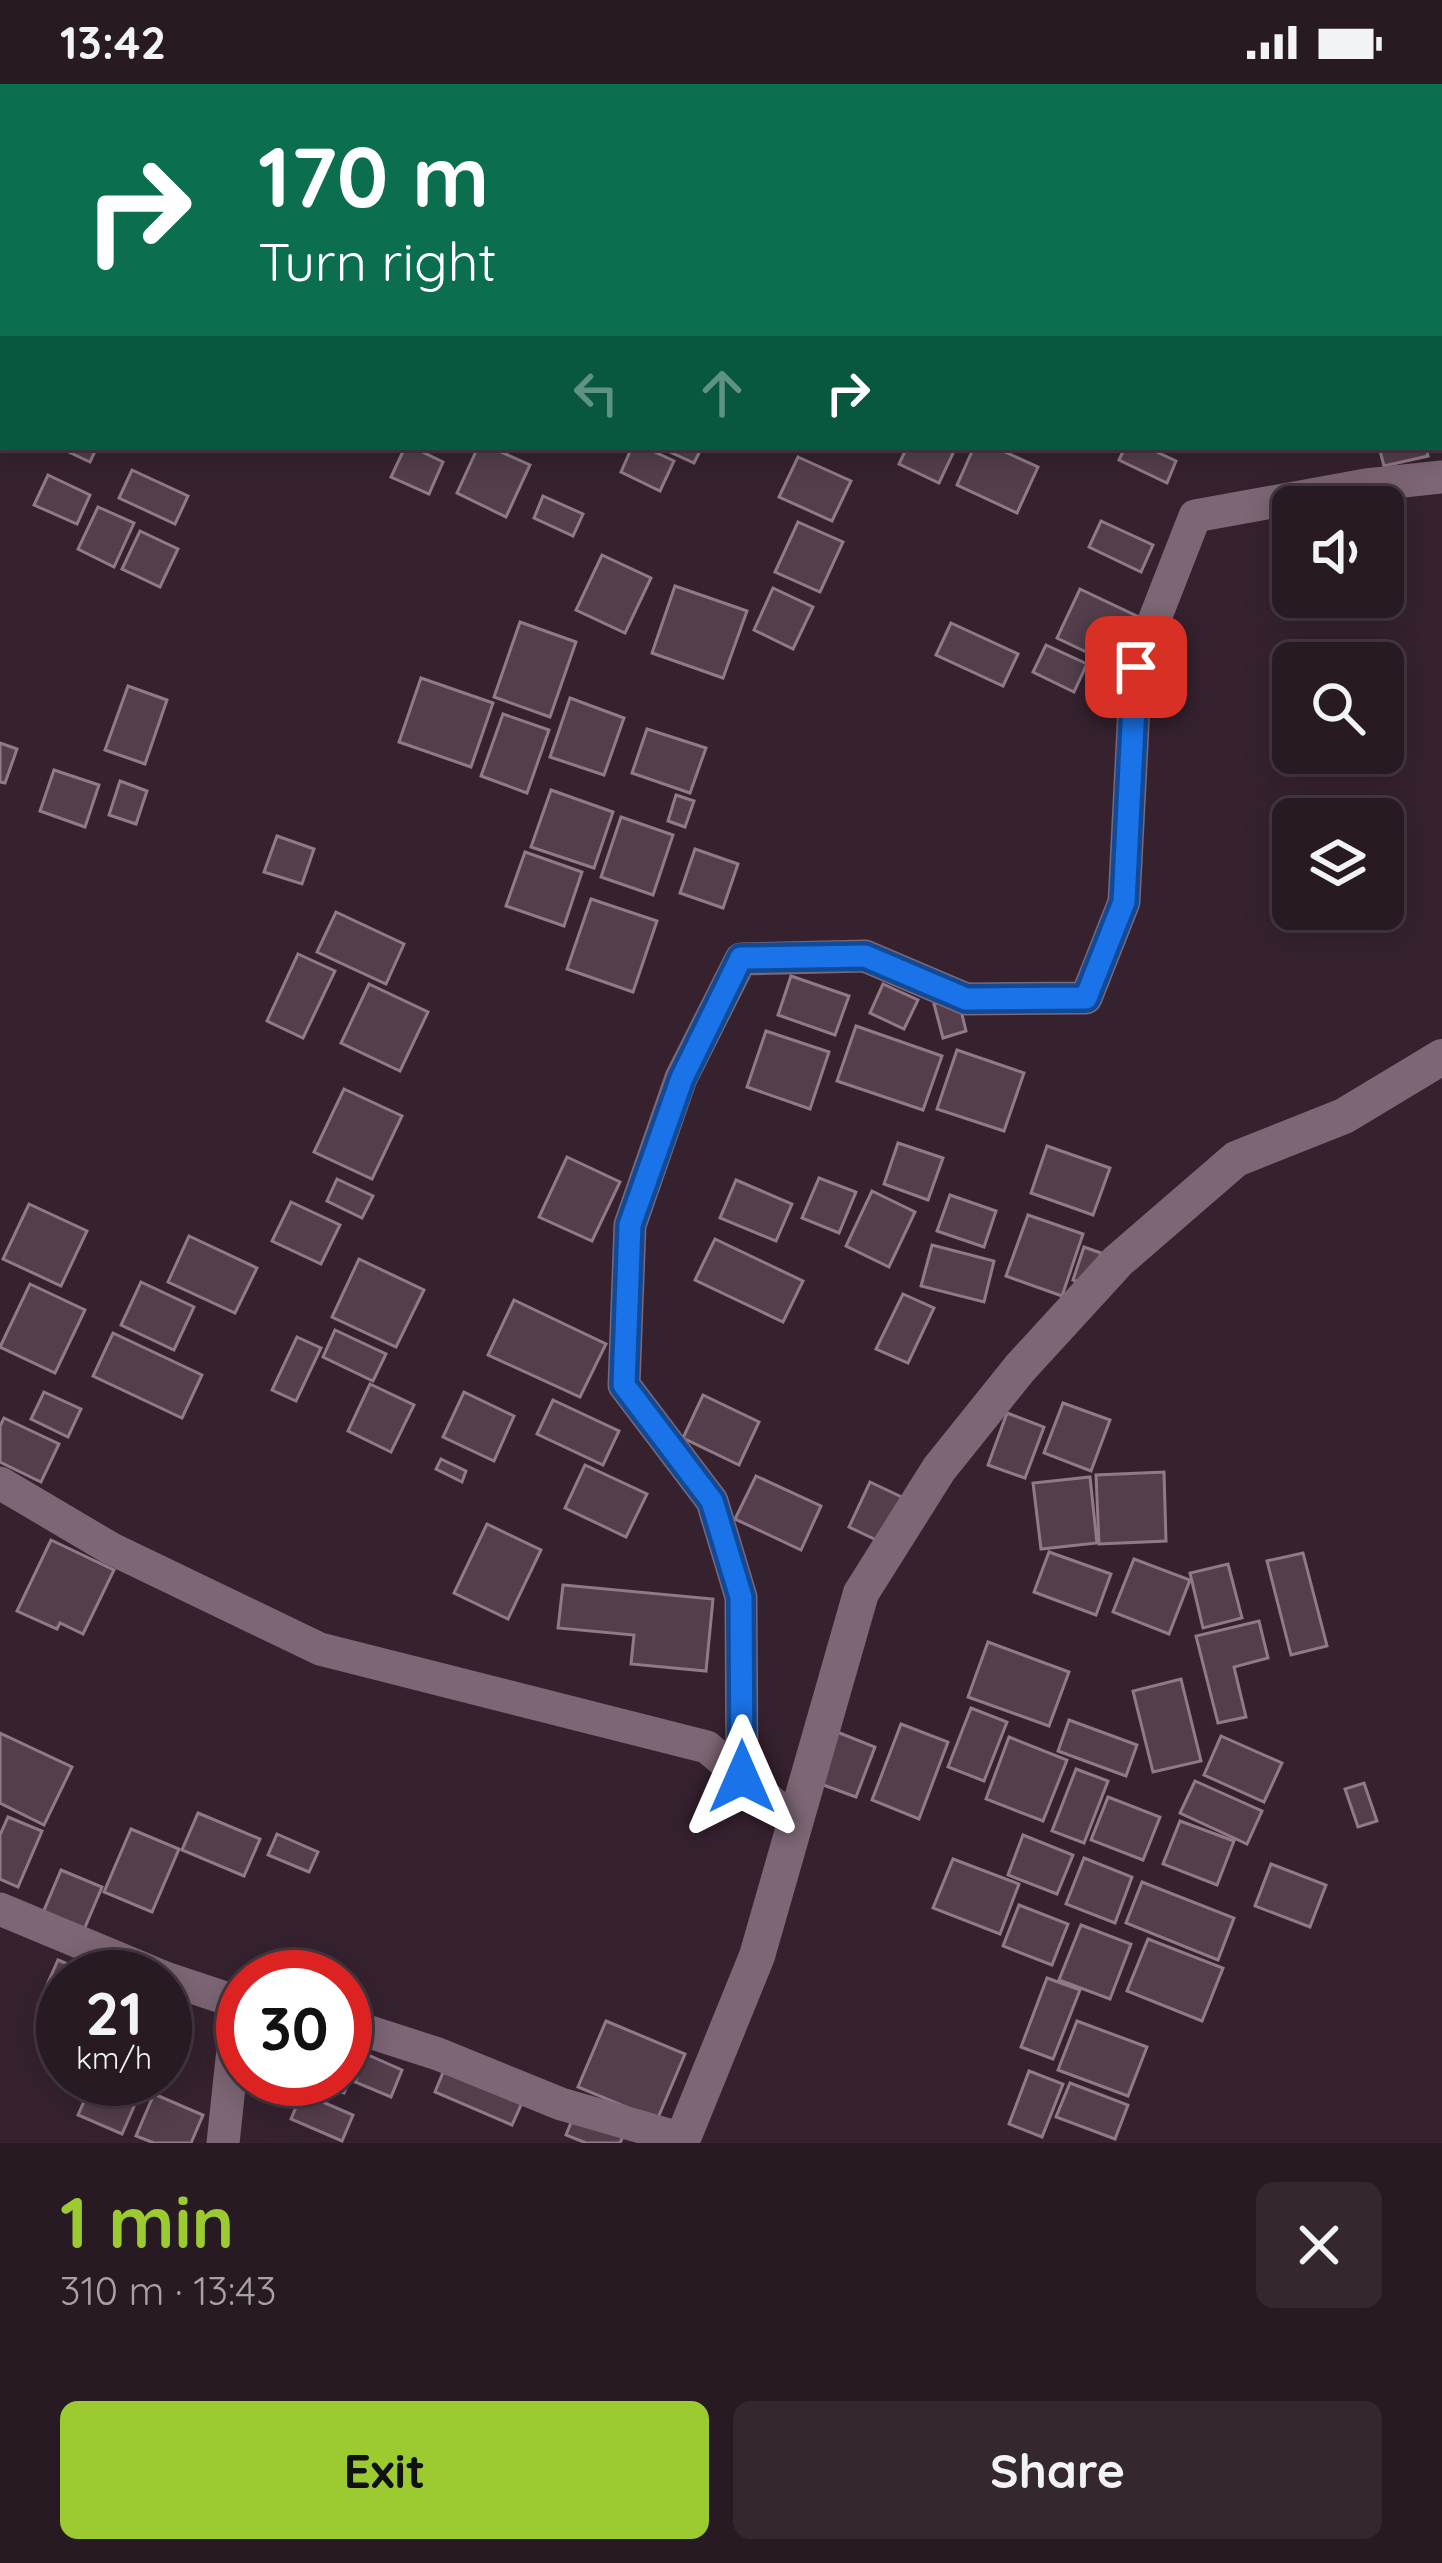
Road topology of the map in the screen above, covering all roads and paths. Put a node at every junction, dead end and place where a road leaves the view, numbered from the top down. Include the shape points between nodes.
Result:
1 (1442, 477) edge
2 (1442, 1057) edge
3 (0, 1483) edge
4 (742, 1777) junction
5 (795, 1822) junction
6 (0, 1909) edge
7 (99, 1950) edge
8 (372, 2033) edge
9 (228, 2106) edge
10 (682, 2141) edge
11 (223, 2143) edge

1 - 4 street via 1195,516 1136,667 1124,902 1086,998 966,999 865,956 741,958 682,1078 630,1225 624,1385 712,1501 741,1597
2 - 5 street via 1344,1116 1236,1159 1118,1262 1020,1368 939,1469 861,1594
3 - 4 street via 110,1548 320,1649 707,1747
4 - 5 street
5 - 10 street via 757,1956
6 - 7 street
8 - 10 street
9 - 11 street

